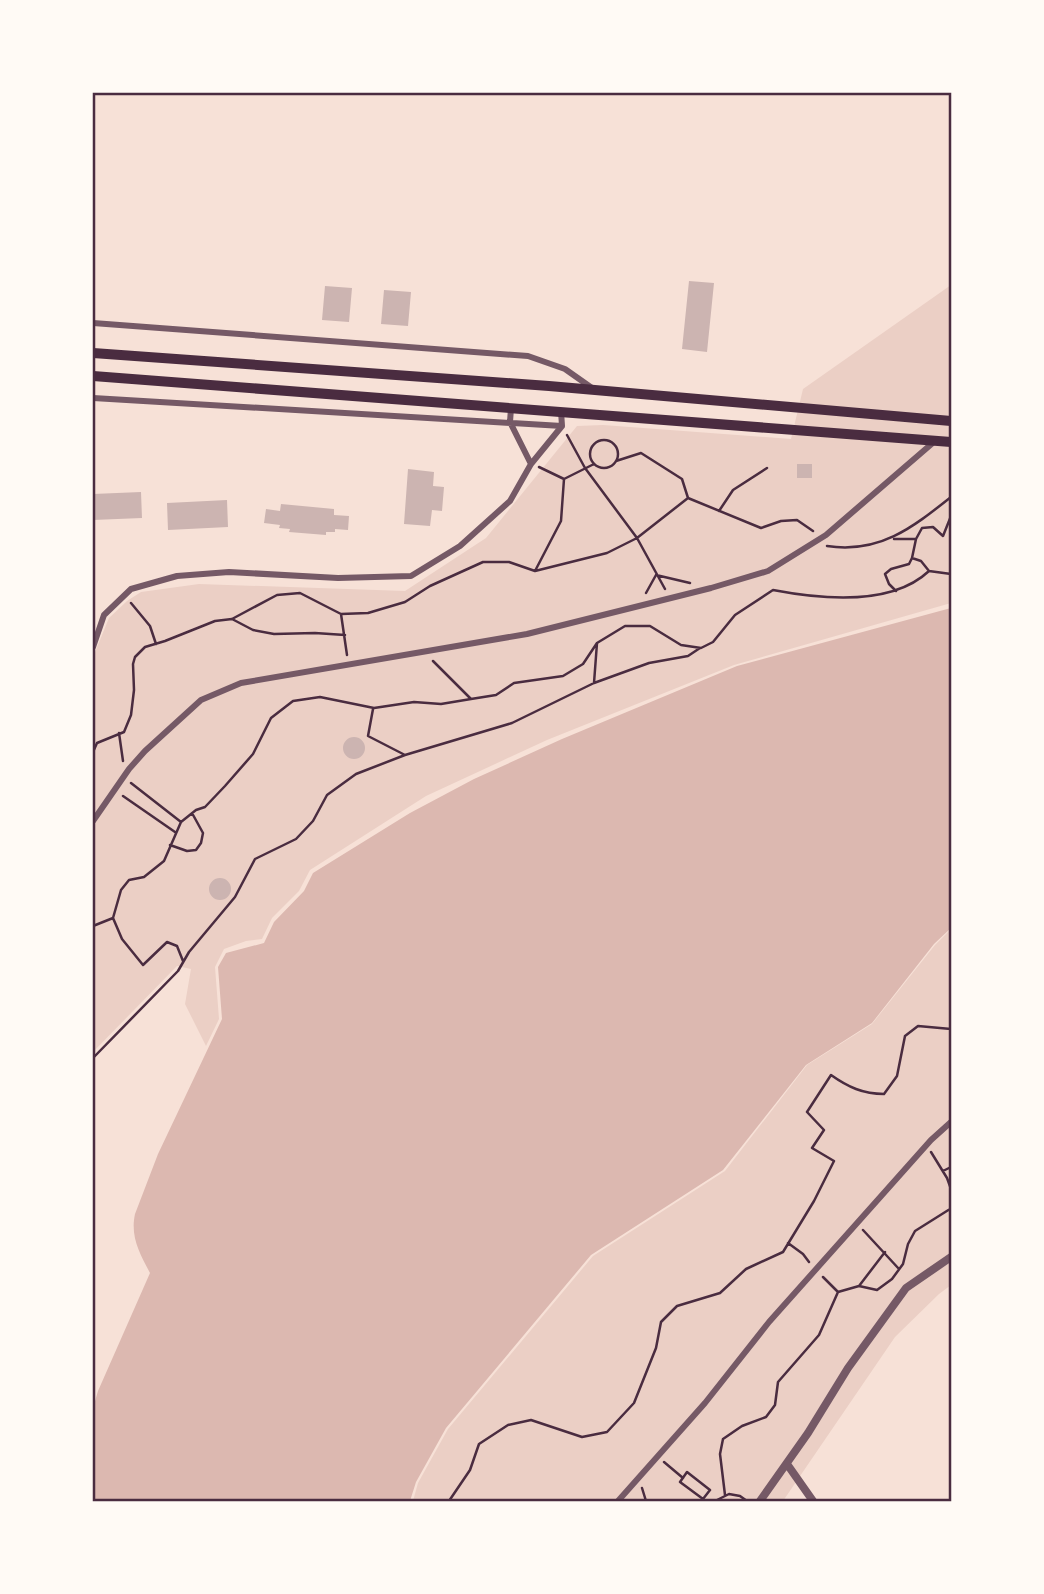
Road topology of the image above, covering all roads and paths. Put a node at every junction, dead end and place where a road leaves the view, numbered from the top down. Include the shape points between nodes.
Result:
1 (93, 323) edge
2 (93, 354) edge
3 (93, 376) edge
4 (593, 389) junction
5 (93, 398) edge
6 (511, 407) junction
7 (561, 411) junction
8 (951, 421) edge
9 (510, 422) junction
10 (562, 426) junction
11 (935, 441) junction
12 (951, 442) edge
13 (616, 461) junction
14 (531, 464) junction
15 (594, 464) junction
16 (585, 468) junction
17 (767, 468) dead end
18 (564, 479) junction
19 (951, 497) edge
20 (688, 498) junction
21 (719, 510) junction
22 (951, 516) edge
23 (637, 538) junction
24 (891, 538) junction
25 (916, 538) junction
26 (819, 539) junction
27 (912, 558) junction
28 (535, 571) junction
29 (929, 571) junction
30 (951, 574) edge
31 (656, 575) junction
32 (711, 588) junction
33 (896, 591) junction
34 (125, 595) junction
35 (670, 597) junction
36 (640, 606) junction
37 (341, 614) junction
38 (232, 619) junction
39 (345, 635) junction
40 (597, 643) junction
41 (156, 644) junction
42 (93, 647) edge
43 (701, 648) junction
44 (424, 652) junction
45 (348, 663) junction
46 (594, 683) junction
47 (471, 699) junction
48 (373, 708) junction
49 (119, 733) junction
50 (93, 752) edge
51 (405, 755) junction
52 (126, 774) junction
53 (114, 790) junction
54 (192, 813) junction
55 (93, 821) edge
56 (181, 822) junction
57 (175, 832) junction
58 (170, 845) junction
59 (113, 918) junction
60 (93, 926) edge
61 (183, 963) junction
62 (951, 1029) edge
63 (93, 1058) edge
64 (951, 1122) edge
65 (926, 1146) junction
66 (951, 1167) edge
67 (943, 1171) junction
68 (951, 1189) edge
69 (951, 1205) edge
70 (856, 1223) junction
71 (885, 1252) junction
72 (951, 1257) edge
73 (900, 1269) junction
74 (859, 1286) junction
75 (658, 1457) junction
76 (787, 1464) junction
77 (683, 1478) junction
78 (707, 1493) junction
79 (725, 1495) junction
80 (716, 1500) edge
81 (449, 1501) edge
82 (618, 1501) edge
83 (747, 1501) edge
84 (760, 1501) edge
85 (813, 1501) edge

1 - 4 street via 528,356 565,369
2 - 4 main road
3 - 6 main road
4 - 8 main road
5 - 9 street
6 - 7 main road
6 - 9 street
7 - 10 street
7 - 11 main road
9 - 10 street
9 - 14 street
10 - 14 street
10 - 16 path
11 - 12 main road
11 - 26 street
13 - 15 path via 607,468
13 - 15 path via 616,447 604,440 591,451
13 - 20 path via 641,453 682,479
14 - 18 path
14 - 34 street via 510,501 460,545 411,576 216,573 177,576 131,589
15 - 16 path
16 - 18 path
16 - 23 path
17 - 21 path via 733,490
18 - 28 path via 561,521
19 - 24 path via 914,527
20 - 21 path
20 - 23 path
21 - 26 path via 761,528 797,520
22 - 25 path via 943,536 933,527 922,528
23 - 28 path via 607,552
23 - 31 path
24 - 25 path
24 - 26 path via 844,548 824,545
25 - 27 path
26 - 32 street via 768,570
27 - 29 path
27 - 33 path via 909,564 885,574
28 - 37 path via 509,562 482,562 393,608
29 - 30 path
29 - 33 path
31 - 32 path
31 - 35 path
31 - 36 path
32 - 35 street
33 - 43 path via 856,598 773,590 734,615 713,642
34 - 41 path via 150,626
34 - 42 street via 104,615
35 - 36 street
36 - 44 street via 527,634
37 - 38 path via 300,593 277,595
37 - 39 path
38 - 39 path via 274,634
38 - 41 path
39 - 45 path
40 - 43 path via 625,626 650,626 681,645
40 - 46 path
40 - 47 path via 583,664 563,676 514,683 496,695
41 - 49 path via 135,657 131,715 124,732
43 - 46 path via 688,656 649,663
44 - 45 street
44 - 47 path
45 - 52 street via 241,683 201,700
46 - 51 path via 512,723
47 - 48 path
48 - 51 path via 368,736
48 - 54 path via 320,697 293,701 271,718 253,754 225,786 205,807
49 - 50 path via 97,743
49 - 52 path
51 - 61 path via 356,774 327,795 313,821 296,839 255,859 235,897
52 - 53 street
52 - 56 path
53 - 55 street
53 - 57 path
54 - 56 path
54 - 58 path via 203,833 201,844 187,851
56 - 57 path
57 - 58 path
58 - 59 path via 164,861 121,890
59 - 60 path
59 - 61 path via 122,939 143,965 167,942 177,946
61 - 63 path
62 - 81 path via 918,1026 905,1036 897,1076 884,1094 869,1094 831,1074 807,1112 824,1130 811,1148 834,1161 783,1252 746,1269 719,1293 677,1306 661,1322 634,1403 607,1432 582,1437 531,1420 508,1425 479,1444 470,1470
64 - 65 street
65 - 67 path
65 - 70 street
66 - 67 path
67 - 68 path
69 - 73 path via 915,1231
70 - 71 path
70 - 75 street
71 - 73 path
71 - 74 path
72 - 76 street via 905,1288
73 - 74 path via 877,1290
74 - 79 path via 838,1292 819,1335 778,1382 775,1405 766,1418 723,1439 720,1454
75 - 77 path
75 - 82 street
76 - 84 street
76 - 85 street
77 - 78 path via 687,1472 710,1490
77 - 78 path via 680,1482 703,1499
78 - 80 path
79 - 80 path
79 - 83 path

